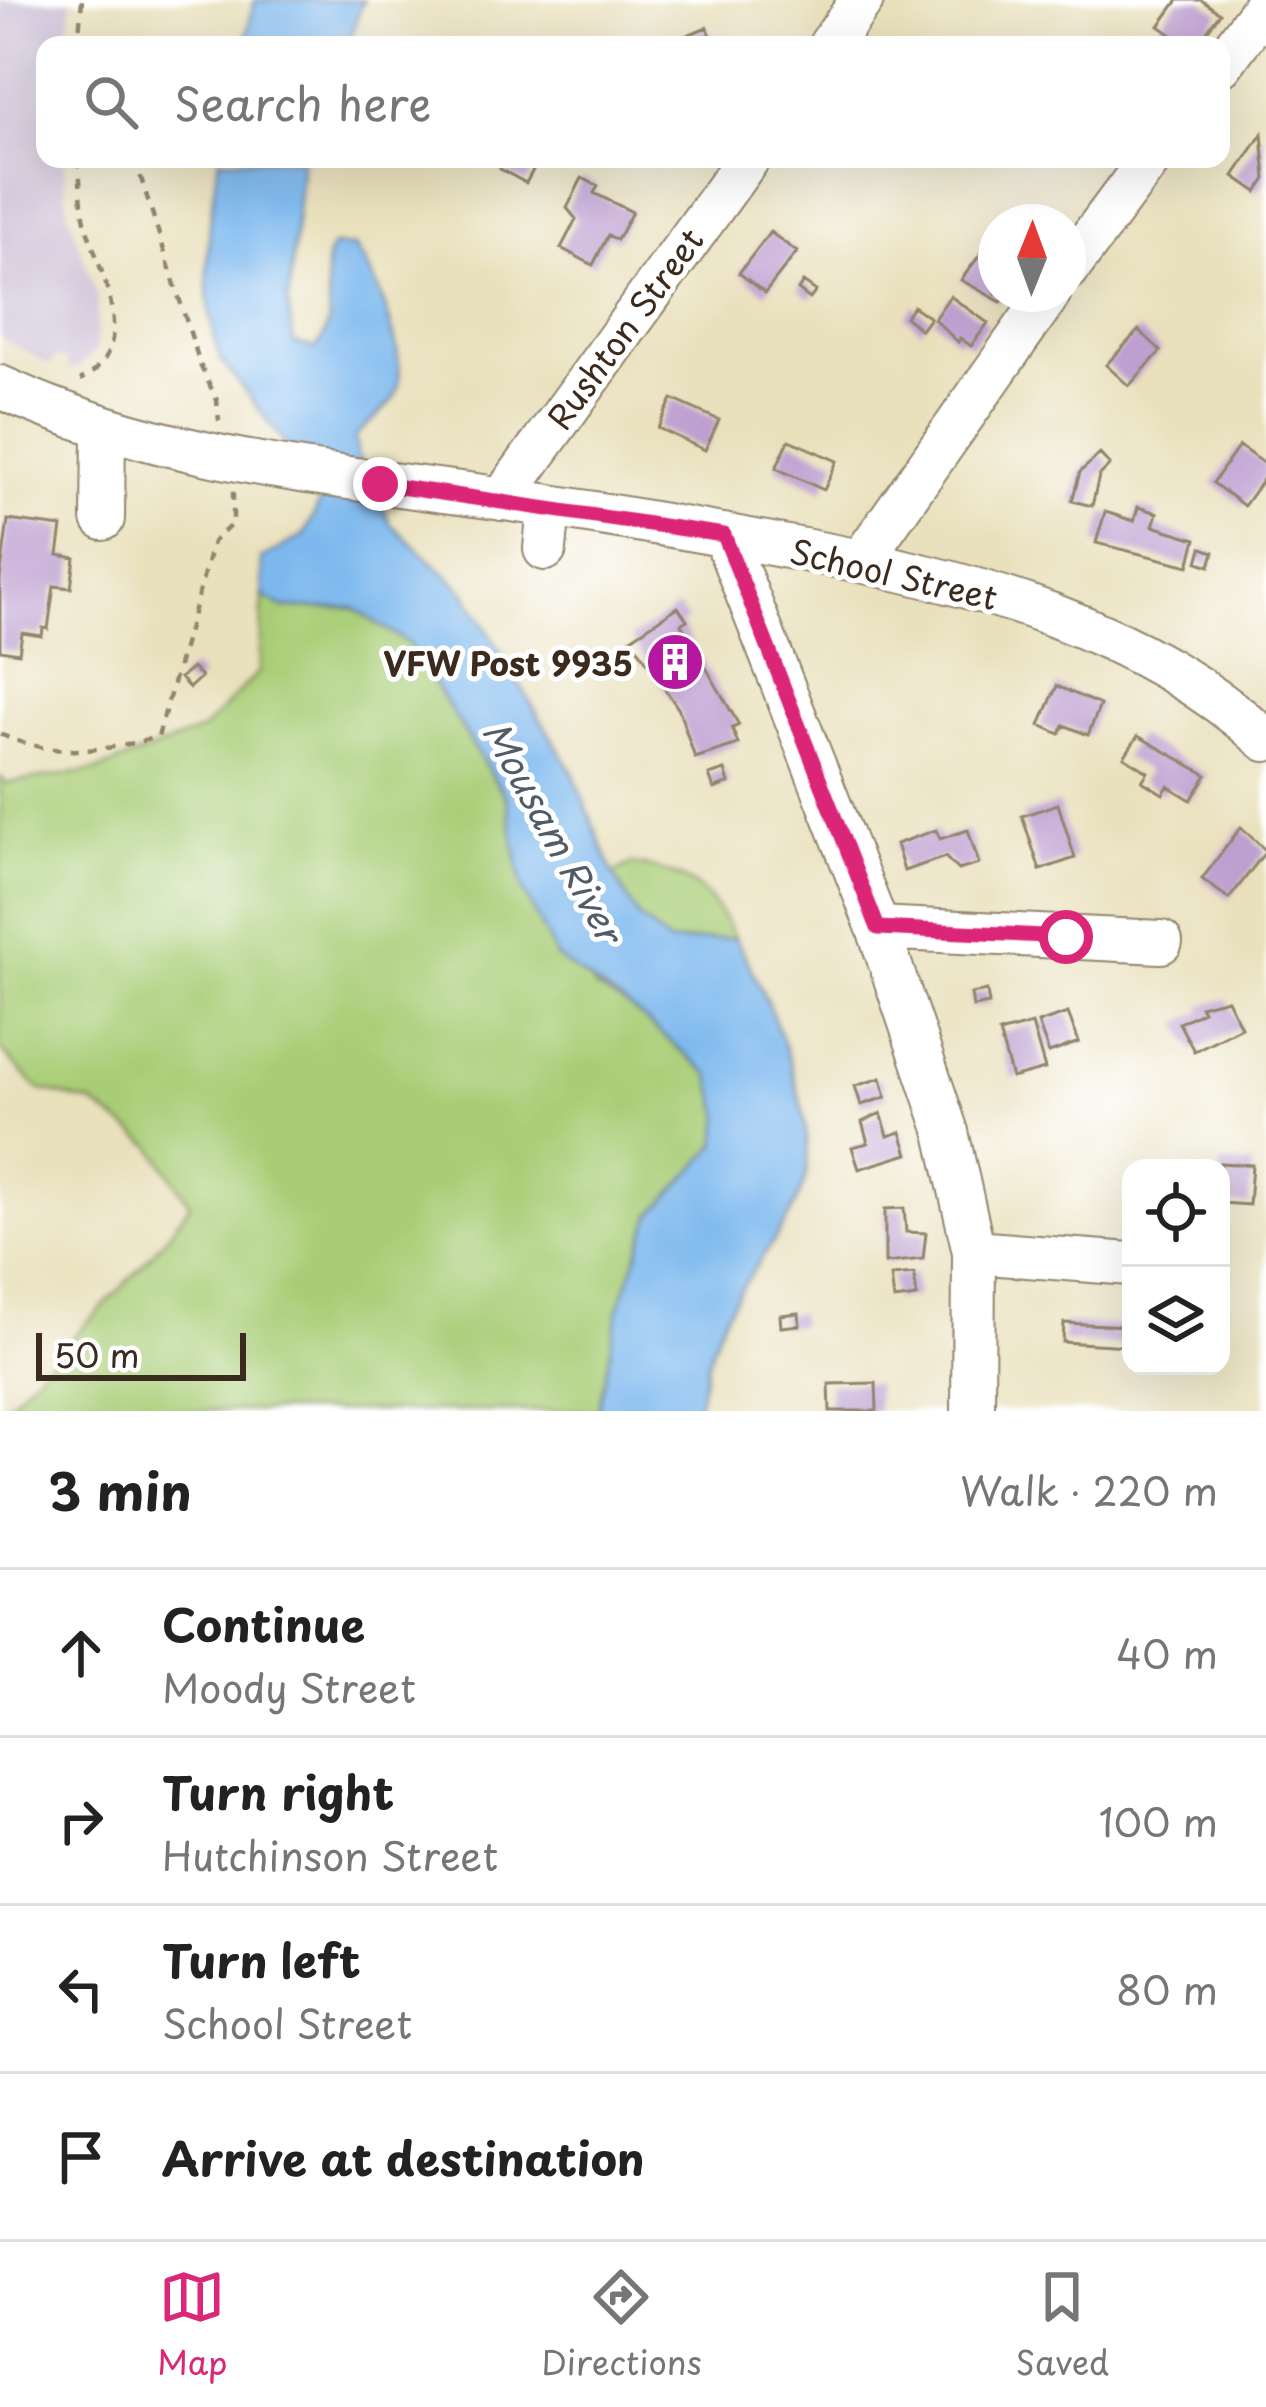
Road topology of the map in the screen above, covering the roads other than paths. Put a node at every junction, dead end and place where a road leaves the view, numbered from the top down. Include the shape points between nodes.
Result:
1 (862, 0) edge
2 (1266, 4) edge
3 (836, 36) edge
4 (1230, 52) edge
5 (741, 168) edge
6 (1143, 168) edge
7 (1086, 245) edge
8 (1036, 312) edge
9 (0, 387) edge
10 (104, 430) junction
11 (502, 499) junction
12 (549, 506) junction
13 (103, 519) dead end
14 (724, 535) junction
15 (545, 549) dead end
16 (861, 561) junction
17 (1266, 740) edge
18 (878, 928) junction
19 (1161, 942) dead end
20 (974, 1252) junction
21 (1122, 1263) edge
22 (973, 1411) edge

1 - 3 street
2 - 4 street
5 - 11 street, Rushton Street
6 - 7 street
8 - 16 street
9 - 10 street, School Street
10 - 11 street, School Street via 226,461
10 - 13 street
11 - 12 street, School Street
12 - 14 street, School Street
12 - 15 street
14 - 16 street, School Street
14 - 18 street via 763,653
16 - 17 street, School Street via 1071,622 1162,668
18 - 19 street
18 - 20 street via 936,1093
20 - 21 street
20 - 22 street

